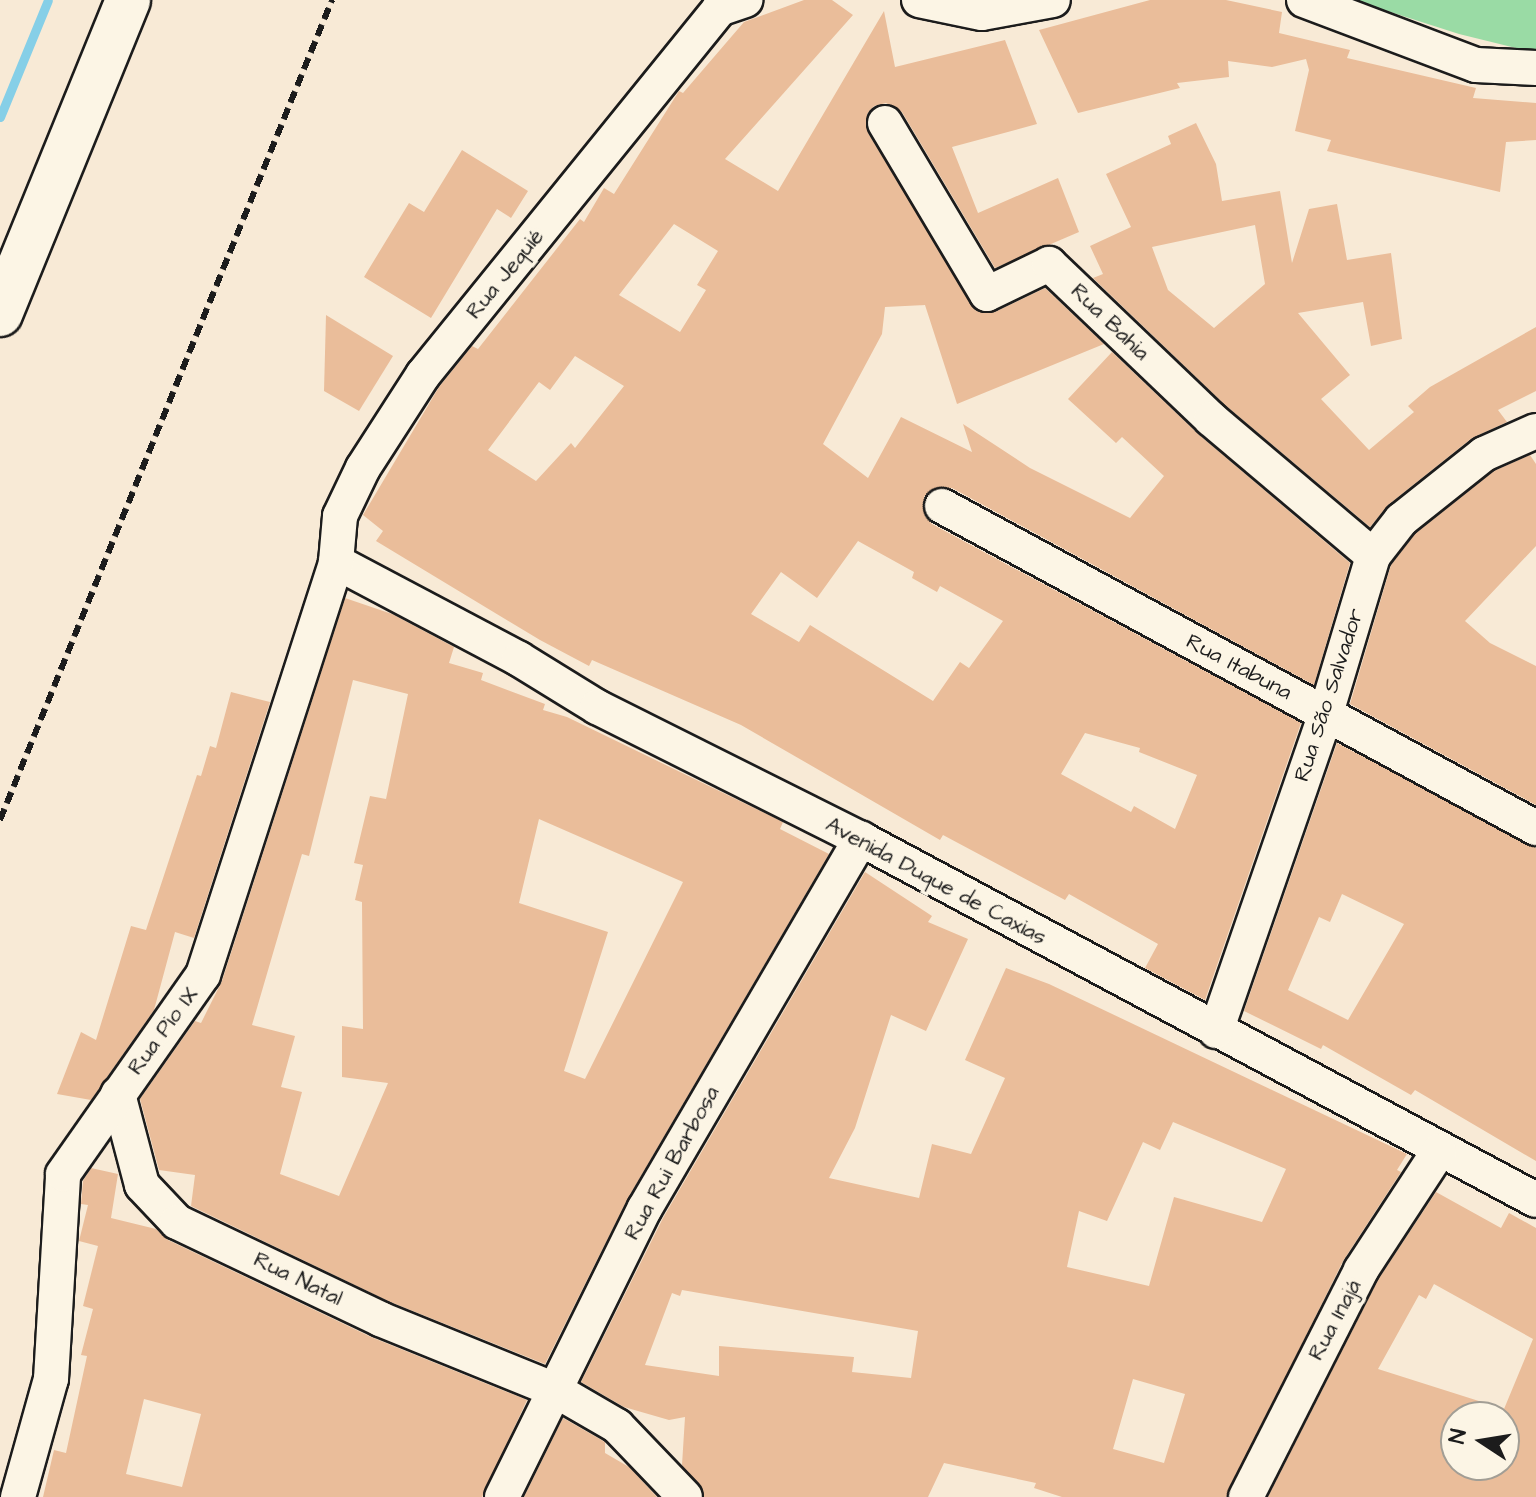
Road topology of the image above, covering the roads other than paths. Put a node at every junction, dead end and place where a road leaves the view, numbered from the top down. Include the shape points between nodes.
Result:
1 (128, 0) edge
2 (919, 0) edge
3 (1053, 0) edge
4 (1304, 0) edge
5 (732, 4) edge
6 (1536, 68) edge
7 (885, 123) dead end
8 (0, 314) edge
9 (1535, 434) edge
10 (942, 506) dead end
11 (1373, 556) junction
12 (336, 562) junction
13 (1326, 713) junction
14 (1536, 828) edge
15 (861, 839) junction
16 (1216, 1031) junction
17 (118, 1094) junction
18 (1439, 1151) junction
19 (1536, 1200) edge
20 (555, 1390) junction
21 (18, 1497) edge
22 (502, 1497) edge
23 (685, 1497) edge
24 (1246, 1497) edge

1 - 8 main road
2 - 3 street via 982,13
4 - 6 street via 1476,65
5 - 12 street, Rua Jequié via 423,375 346,504
7 - 11 street, Rua Bahia via 987,294 1049,264 1211,419
9 - 11 street, Rua São Salvador via 1484,454 1401,520
10 - 13 street, Rua Itabuna
11 - 13 street, Rua São Salvador
12 - 15 street, Avenida Duque de Caxias via 519,659 597,707
12 - 17 street, Rua Pio IX via 203,975
13 - 14 street, Rua Itabuna
13 - 16 street, Rua São Salvador
15 - 16 street, Avenida Duque de Caxias
15 - 20 street, Rua Rui Barbosa via 645,1208
16 - 18 street, Avenida Duque de Caxias
17 - 20 street, Rua Natal via 142,1185 177,1222 380,1319
17 - 21 street, Rua Pio IX via 63,1174 51,1379
18 - 19 street, Avenida Duque de Caxias
18 - 24 street, Rua Inajá via 1361,1270
20 - 22 street, Rua Rui Barbosa
20 - 23 street, Rua Natal via 617,1426

